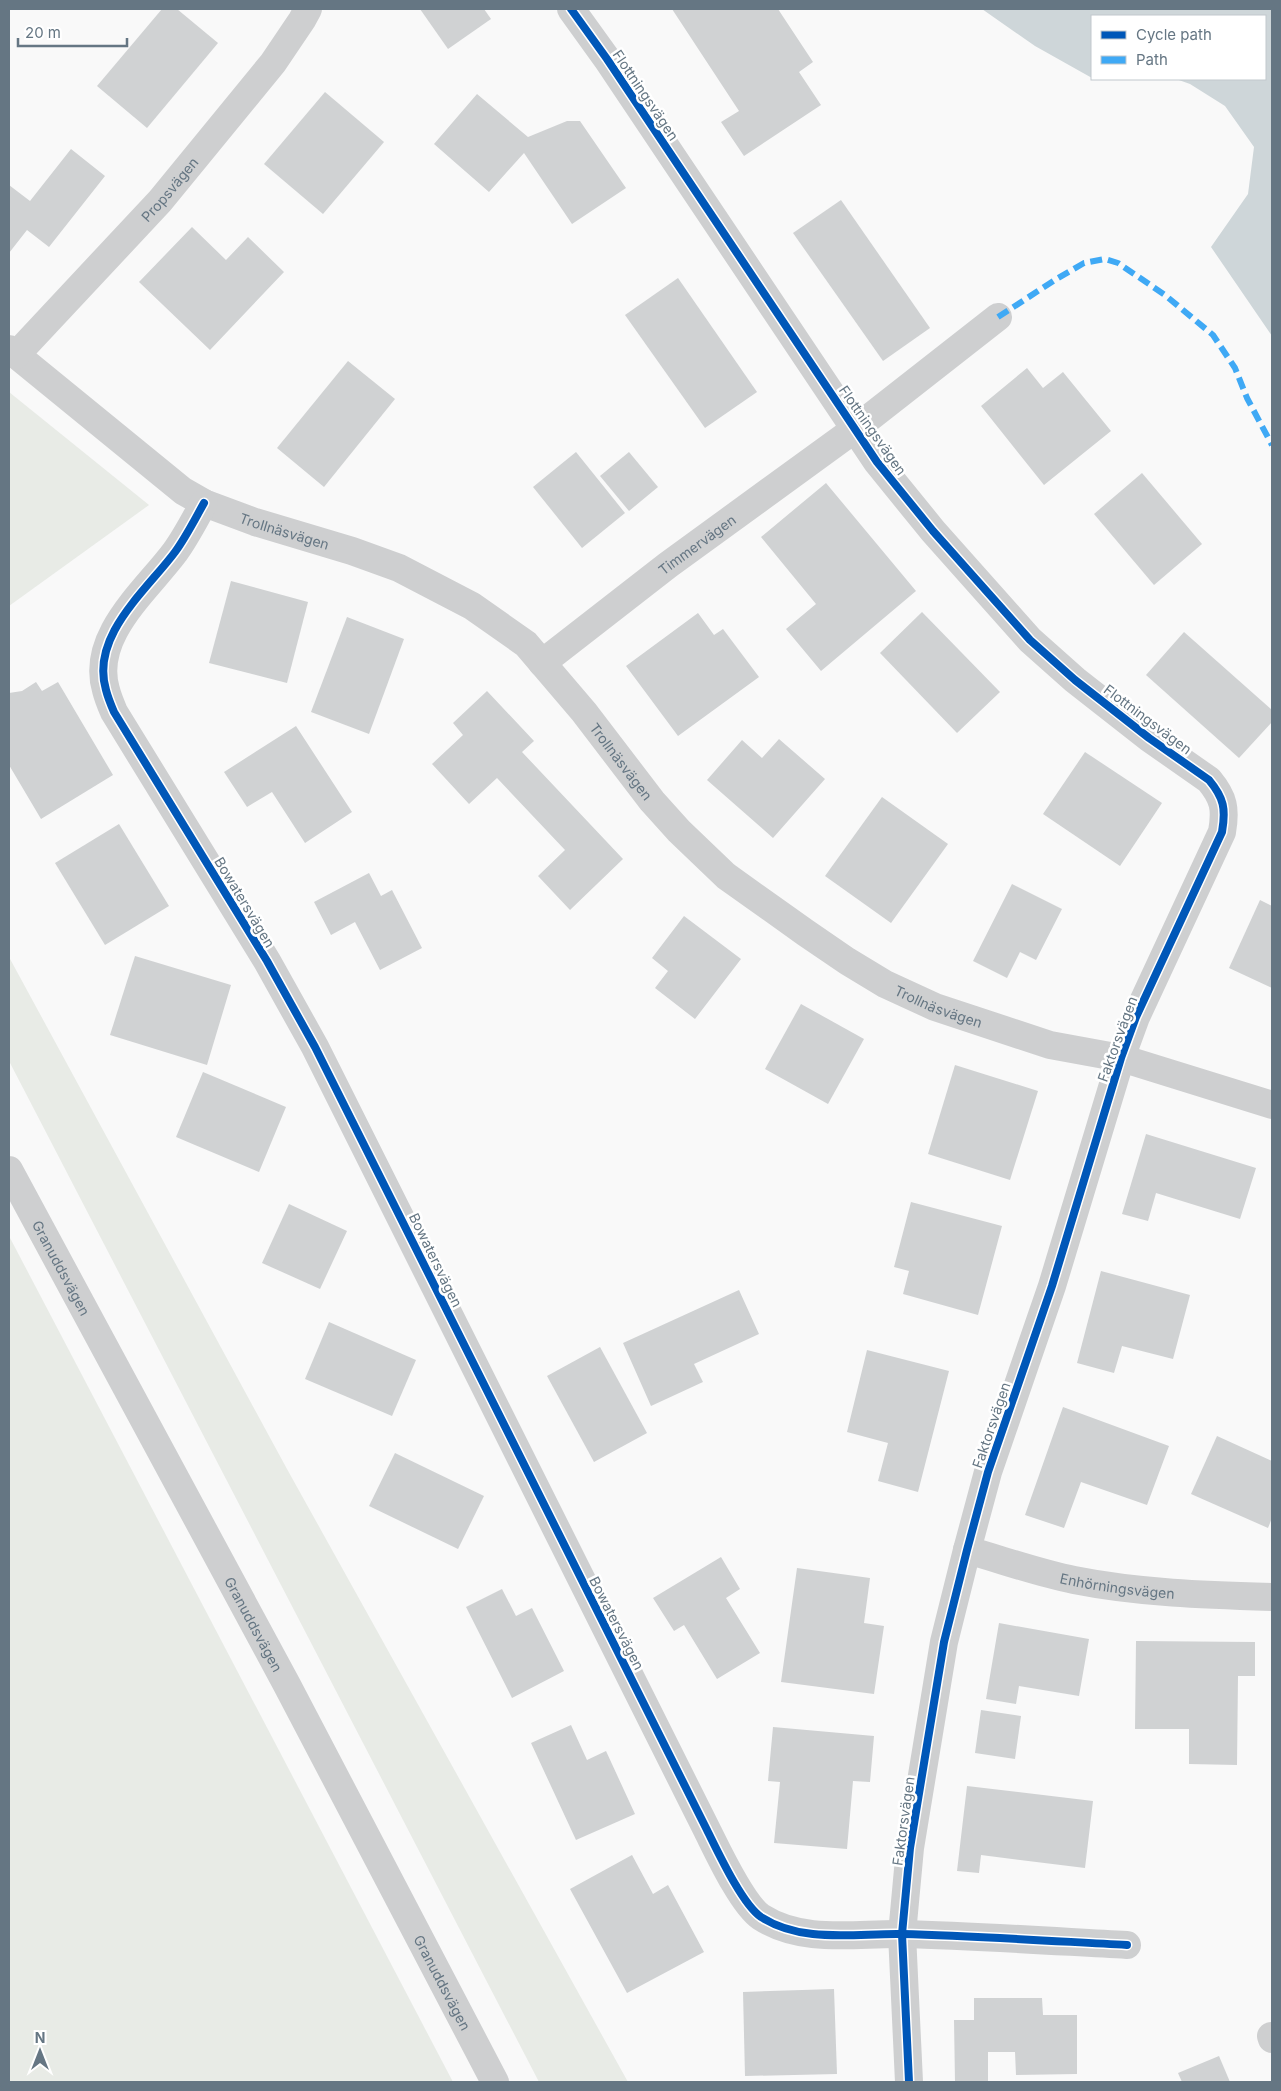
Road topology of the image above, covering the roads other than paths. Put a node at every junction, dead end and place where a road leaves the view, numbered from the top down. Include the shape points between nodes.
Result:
1 (308, 9) edge
2 (571, 9) edge
3 (998, 317) dead end
4 (12, 352) edge
5 (855, 429) junction
6 (204, 503) junction
7 (542, 663) junction
8 (1223, 804) joint
9 (1121, 1058) junction
10 (1272, 1105) edge
11 (9, 1170) edge
12 (967, 1550) junction
13 (1272, 1597) edge
14 (902, 1934) junction
15 (1127, 1945) dead end
16 (495, 2082) edge
17 (909, 2082) edge

1 - 4 street, Propsvägen via 273,63 160,201
2 - 5 street, Flottningsvägen
3 - 5 street, Timmervägen
4 - 6 street, Trollnäsvägen via 183,491
5 - 7 street, Timmervägen via 668,565
5 - 8 street, Flottningsvägen via 877,462 933,531 1030,640 1104,704 1209,780 1219,792
6 - 7 street, Trollnäsvägen via 352,551 422,579 472,606 526,644
6 - 14 street, Bowatersvägen via 176,551 120,621 109,642 104,677 114,712 267,961 315,1047 742,1894 760,1916 789,1930 830,1935
7 - 9 street, Trollnäsvägen via 679,831 726,876 847,961 885,984 935,1007 1050,1045
8 - 9 street, Faktorsvägen via 1222,832 1140,1008
9 - 10 street, Trollnäsvägen
9 - 12 street, Faktorsvägen via 1052,1286 988,1472
11 - 16 street, Granuddsvägen via 287,1685
12 - 13 street, Enhörningsvägen via 1043,1573 1118,1587
12 - 14 street, Faktorsvägen via 944,1642 910,1848
14 - 15 street, Bowatersvägen
14 - 17 street, Faktorsvägen

